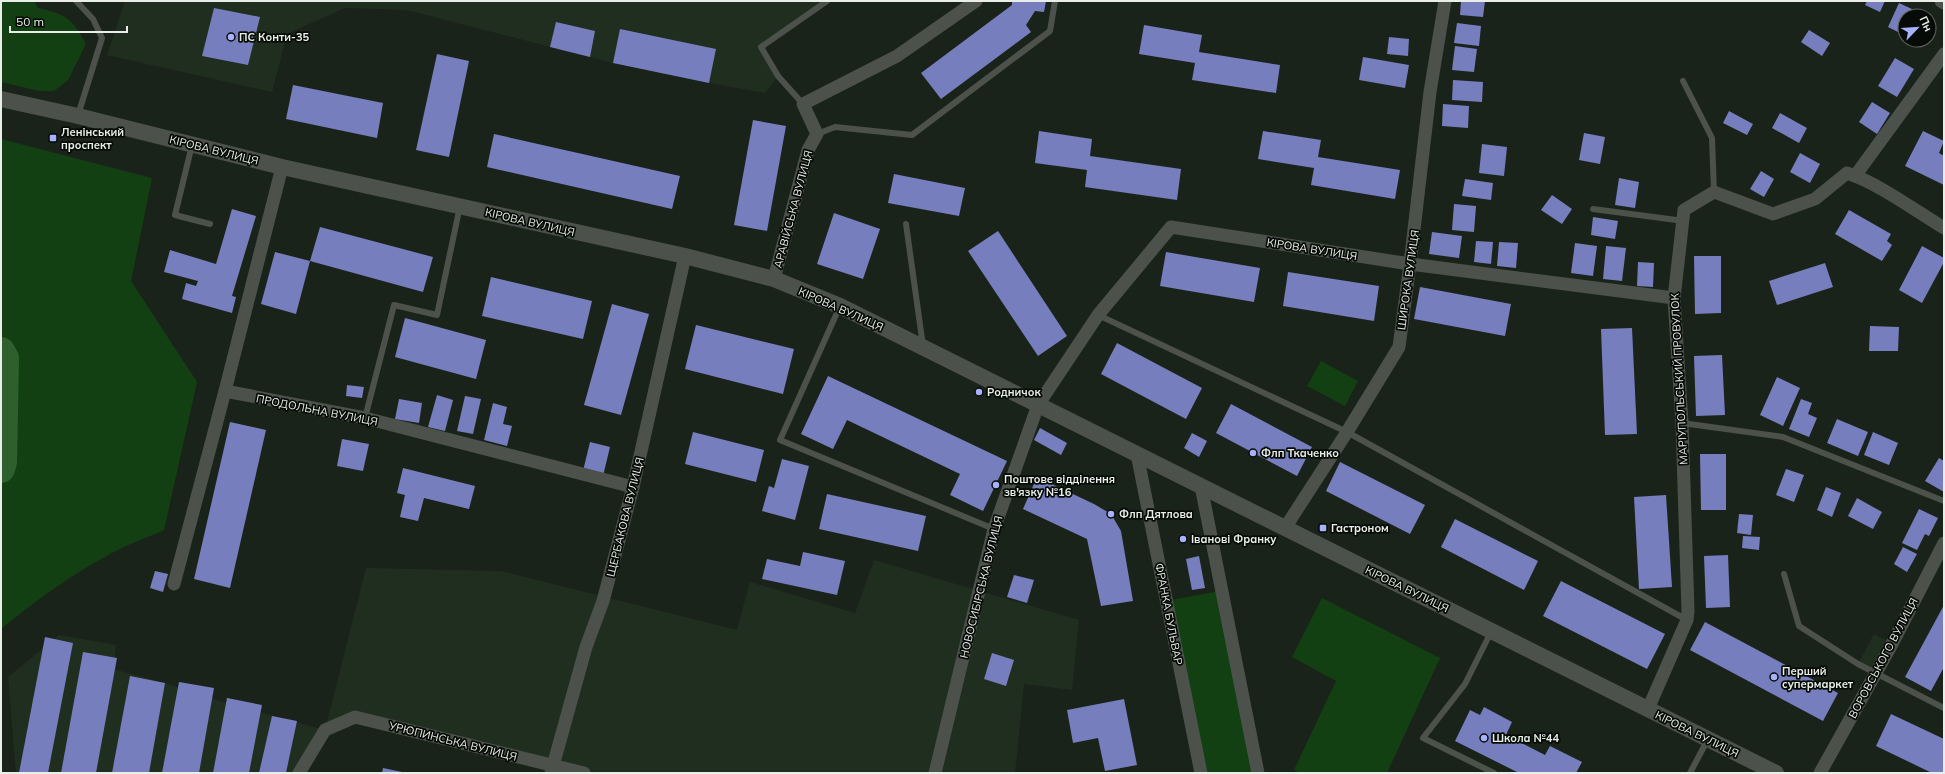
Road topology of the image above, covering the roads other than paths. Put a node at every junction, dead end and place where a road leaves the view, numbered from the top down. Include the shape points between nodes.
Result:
1 (76, 1) edge
2 (827, 1) edge
3 (976, 1) edge
4 (1055, 1) edge
5 (1445, 1) edge
6 (1941, 1) edge
7 (1944, 2) edge
8 (1944, 54) edge
9 (1683, 81) dead end
10 (1, 99) edge
11 (803, 104) junction
12 (78, 116) junction
13 (817, 134) junction
14 (192, 145) junction
15 (282, 167) junction
16 (1855, 176) junction
17 (1714, 192) junction
18 (460, 206) junction
19 (1593, 209) dead end
20 (1684, 221) junction
21 (210, 224) dead end
22 (906, 224) dead end
23 (1944, 228) edge
24 (685, 256) junction
25 (1410, 264) junction
26 (774, 279) junction
27 (1674, 298) junction
28 (840, 306) junction
29 (1098, 315) junction
30 (923, 347) junction
31 (225, 392) junction
32 (1038, 405) junction
33 (365, 418) junction
34 (1682, 423) junction
35 (1347, 432) junction
36 (1137, 454) junction
37 (1200, 486) junction
38 (633, 487) junction
39 (1944, 501) edge
40 (1285, 528) junction
41 (994, 529) junction
42 (1944, 543) edge
43 (1784, 574) dead end
44 (174, 584) dead end
45 (1687, 620) junction
46 (1492, 631) junction
47 (1876, 674) junction
48 (1944, 708) edge
49 (1648, 709) junction
50 (1708, 739) junction
51 (552, 769) edge
52 (299, 773) edge
53 (584, 773) edge
54 (935, 773) edge
55 (1200, 773) edge
56 (1258, 773) edge
57 (1494, 773) edge
58 (1690, 773) edge
59 (1776, 773) edge
60 (1820, 773) edge

1 - 12 lane via 93,19 102,38
2 - 11 lane via 761,47 778,76
3 - 11 street via 897,56
4 - 13 lane via 1050,31 912,135 835,127
5 - 25 street, ШИРОКА ВУЛИЦЯ via 1430,92
6 - 7 street
8 - 16 street
9 - 17 lane via 1712,138
10 - 12 street, КІРОВА ВУЛИЦЯ
11 - 13 street
12 - 14 street, КІРОВА ВУЛИЦЯ
13 - 26 street, АРАВІЙСЬКА ВУЛИЦЯ via 808,150
14 - 15 street, КІРОВА ВУЛИЦЯ
14 - 21 lane via 175,215
15 - 18 street, КІРОВА ВУЛИЦЯ
15 - 31 street
16 - 17 street via 1847,173 1815,199 1773,214
16 - 23 street
17 - 20 street, МАРІУПОЛЬСЬКИЙ ПРОВУЛОК via 1684,210
18 - 24 street, КІРОВА ВУЛИЦЯ
18 - 33 lane via 437,315 394,305
19 - 20 lane
20 - 27 street, МАРІУПОЛЬСЬКИЙ ПРОВУЛОК
22 - 30 lane
24 - 26 street, КІРОВА ВУЛИЦЯ
24 - 38 street, ЩЕРБАКОВА ВУЛИЦЯ
25 - 27 street, КІРОВА ВУЛИЦЯ
25 - 29 street, КІРОВА ВУЛИЦЯ via 1171,227
25 - 35 street, ШИРОКА ВУЛИЦЯ via 1399,347
26 - 28 street, КІРОВА ВУЛИЦЯ
27 - 34 street, МАРІУПОЛЬСЬКИЙ ПРОВУЛОК
28 - 30 street, КІРОВА ВУЛИЦЯ
28 - 41 lane via 780,440
29 - 32 street, КІРОВА ВУЛИЦЯ
29 - 35 lane
30 - 32 street, КІРОВА ВУЛИЦЯ
31 - 33 street, ПРОДОЛЬНА ВУЛИЦЯ
31 - 44 street
32 - 36 street, КІРОВА ВУЛИЦЯ
32 - 41 street, НОВОСИБІРСЬКА ВУЛИЦЯ
33 - 38 street, ПРОДОЛЬНА ВУЛИЦЯ
34 - 39 lane via 1783,437
34 - 45 street, МАРІУПОЛЬСЬКИЙ ПРОВУЛОК
35 - 40 street, ШИРОКА ВУЛИЦЯ
35 - 45 lane
36 - 37 street, КІРОВА ВУЛИЦЯ
36 - 55 street, ФРАНКА БУЛЬВАР
37 - 40 street, КІРОВА ВУЛИЦЯ
37 - 56 street
38 - 51 street, ЩЕРБАКОВА ВУЛИЦЯ via 603,601 586,648
40 - 46 street, КІРОВА ВУЛИЦЯ
41 - 54 street, НОВОСИБІРСЬКА ВУЛИЦЯ
42 - 47 street, ВОРОВСЬКОГО ВУЛИЦЯ
43 - 47 lane via 1799,626
45 - 49 street, МАРІУПОЛЬСЬКИЙ ПРОВУЛОК
46 - 49 street, КІРОВА ВУЛИЦЯ
46 - 57 lane via 1465,684 1423,738
47 - 48 lane
47 - 60 street, ВОРОВСЬКОГО ВУЛИЦЯ
49 - 50 street, КІРОВА ВУЛИЦЯ
50 - 58 lane
50 - 59 street, КІРОВА ВУЛИЦЯ
51 - 52 street, УРЮПИНСЬКА ВУЛИЦЯ via 355,716 325,730
51 - 53 street, УРЮПИНСЬКА ВУЛИЦЯ

